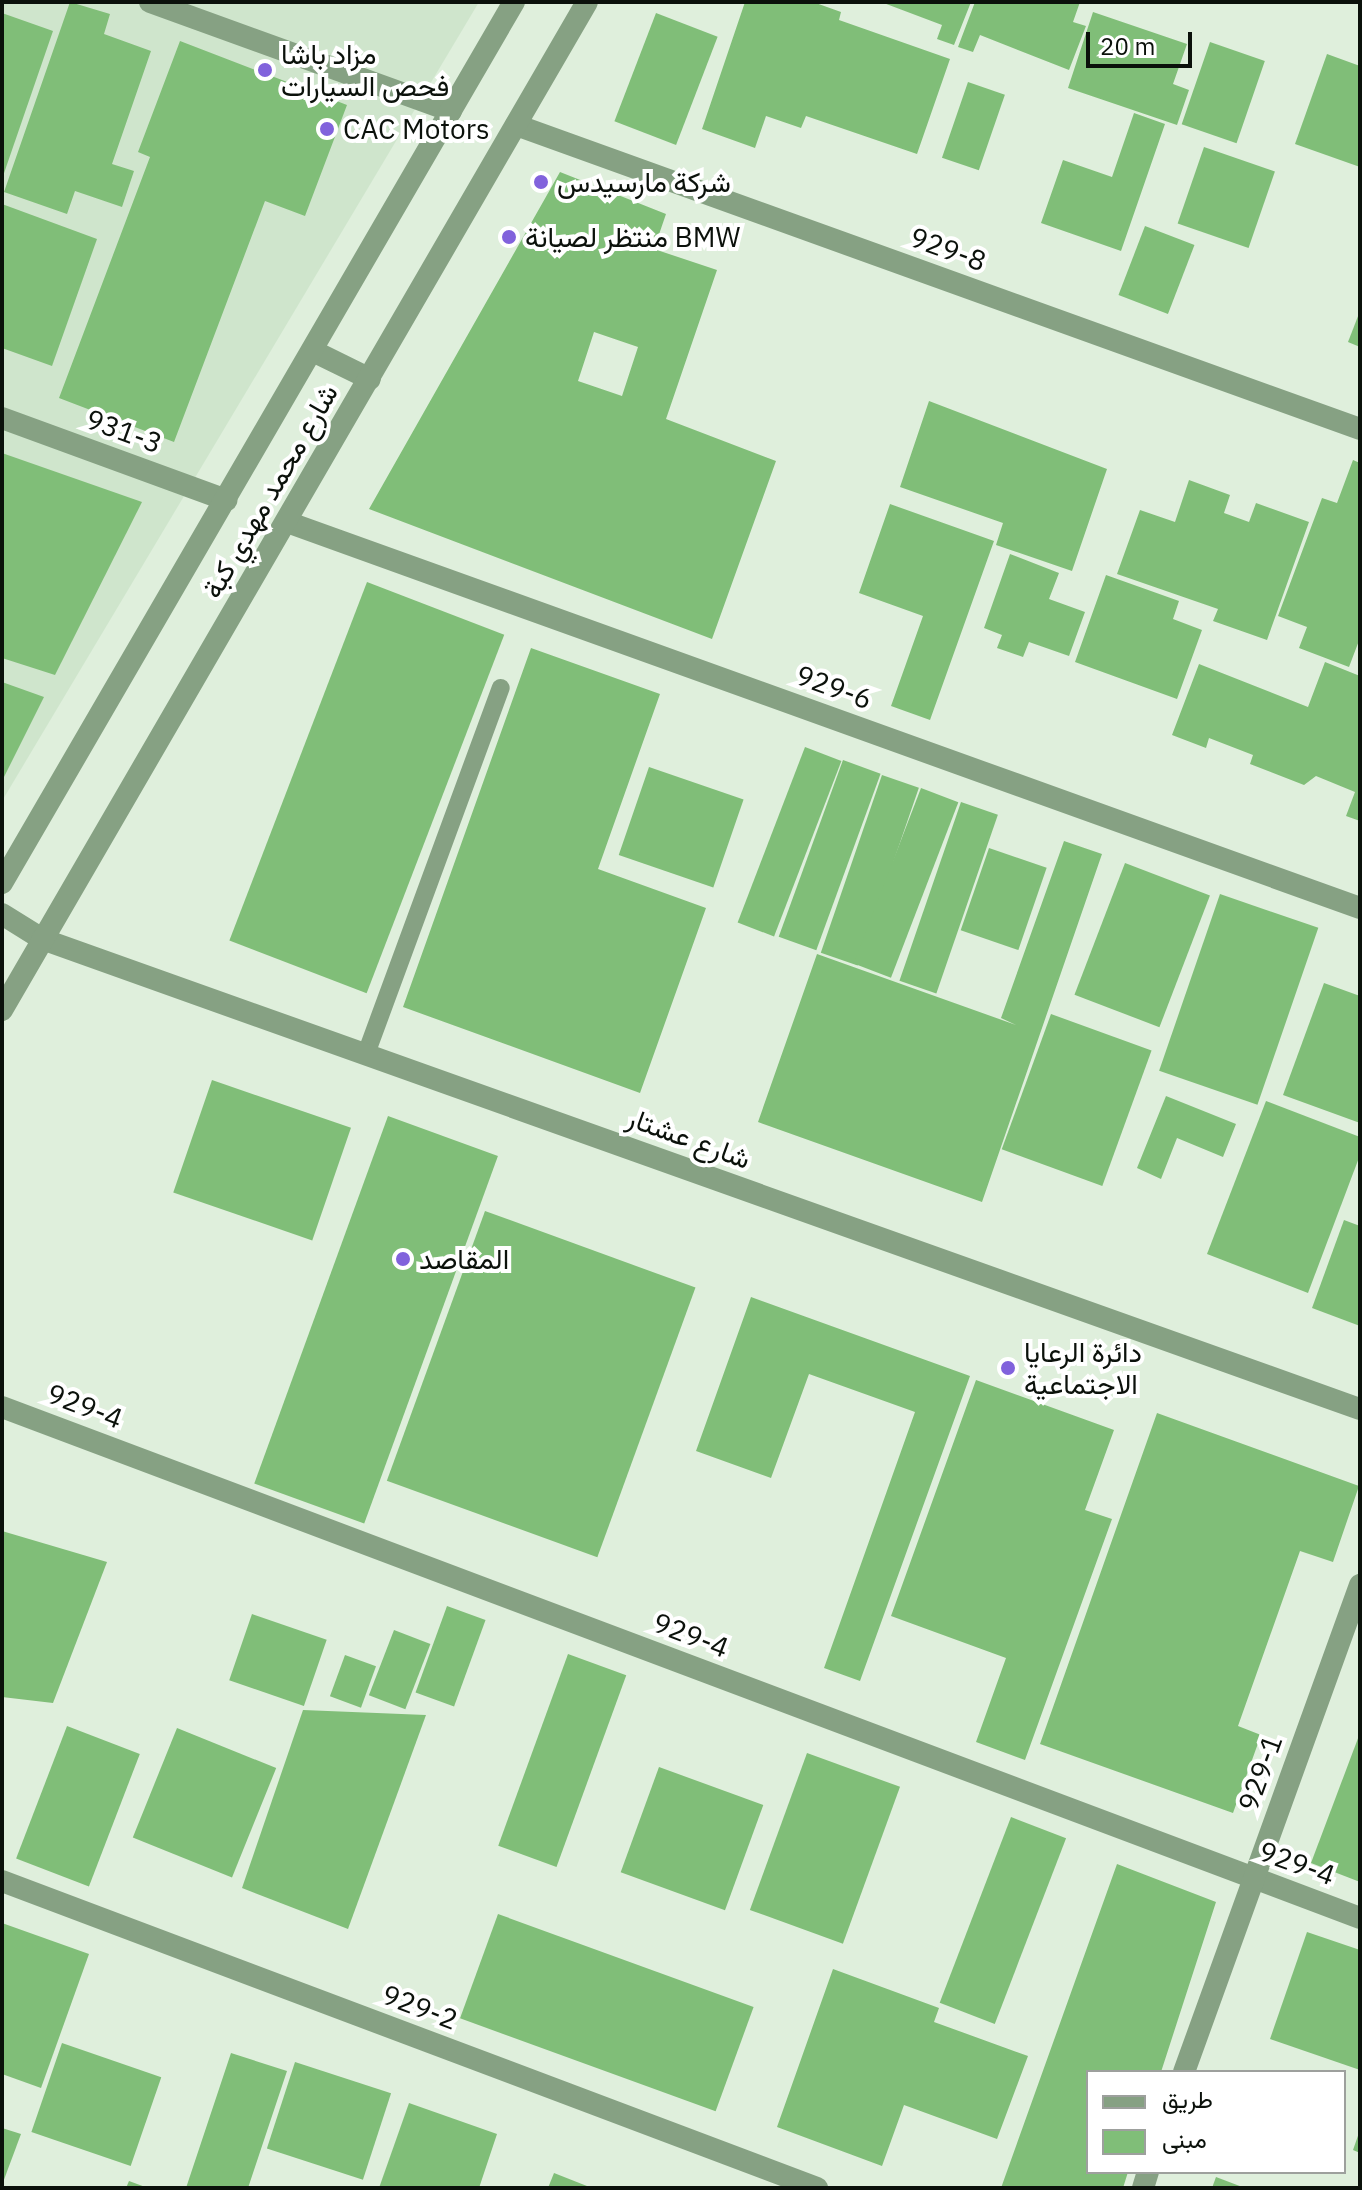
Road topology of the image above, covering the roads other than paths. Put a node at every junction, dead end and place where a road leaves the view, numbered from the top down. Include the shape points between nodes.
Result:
1 (150, 2) edge
2 (514, 2) edge
3 (587, 2) edge
4 (451, 111) junction
5 (516, 125) junction
6 (315, 352) junction
7 (370, 379) junction
8 (2, 418) edge
9 (1360, 429) edge
10 (226, 500) junction
11 (287, 522) junction
12 (501, 688) dead end
13 (2, 883) edge
14 (1360, 908) edge
15 (2, 914) edge
16 (42, 939) junction
17 (2, 1010) edge
18 (366, 1054) junction
19 (2, 1407) edge
20 (1360, 1409) edge
21 (1360, 1585) edge
22 (1253, 1880) junction
23 (2, 1881) edge
24 (1360, 1918) edge
25 (1185, 2070) edge
26 (817, 2188) edge

1 - 4 street
2 - 4 street, شارع محمد مهدي كبة
3 - 5 street, شارع محمد مهدي كبة
4 - 6 street, شارع محمد مهدي كبة
5 - 7 street, شارع محمد مهدي كبة
5 - 9 street, 929-8
6 - 7 street
6 - 10 street, شارع محمد مهدي كبة
7 - 11 street, شارع محمد مهدي كبة
8 - 10 street, 931-3
10 - 13 street, شارع محمد مهدي كبة
11 - 14 street, 929-6
11 - 16 street, شارع محمد مهدي كبة
12 - 18 lane
15 - 16 street, شارع عشتار
16 - 17 street, شارع محمد مهدي كبة
16 - 18 street, شارع عشتار
18 - 20 street, شارع عشتار
19 - 22 street, 929-4
21 - 22 street, 929-1
22 - 24 street, 929-4
22 - 25 street, 929-1
23 - 26 street, 929-2

